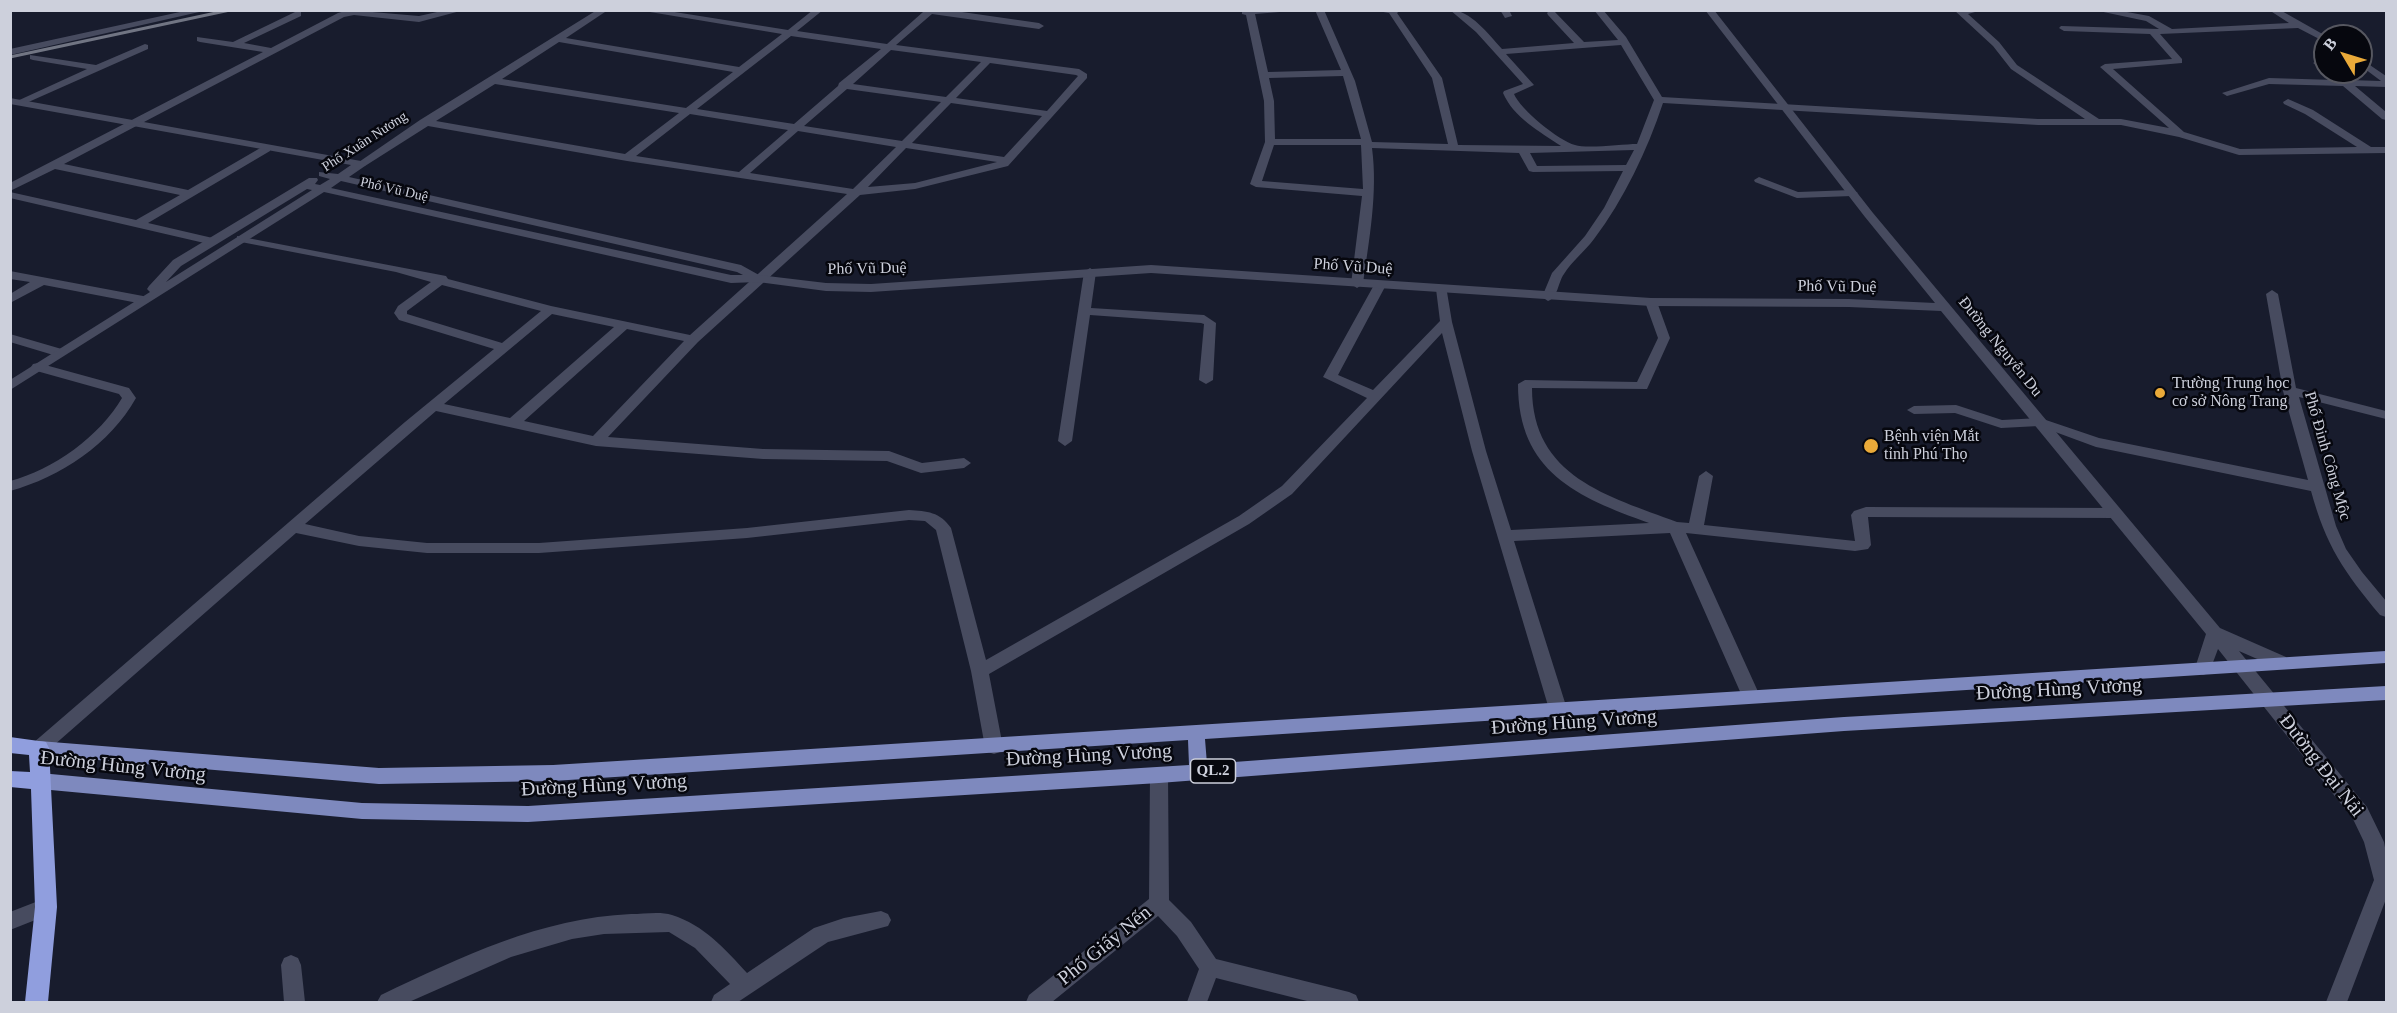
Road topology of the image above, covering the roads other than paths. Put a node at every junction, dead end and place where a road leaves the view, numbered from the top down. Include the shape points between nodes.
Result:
1 (204, 10) edge
2 (460, 10) edge
3 (642, 10) edge
4 (819, 10) edge
5 (925, 10) edge
6 (1242, 10) edge
7 (1300, 10) edge
8 (1319, 10) edge
9 (1376, 10) edge
10 (1397, 10) edge
11 (1454, 10) edge
12 (1598, 10) edge
13 (1709, 10) edge
14 (1978, 10) edge
15 (2098, 10) edge
16 (2273, 10) edge
17 (603, 11) edge
18 (931, 11) edge
19 (1392, 11) edge
20 (1959, 11) edge
21 (1251, 12) edge
22 (1551, 13) dead end
23 (298, 14) dead end
24 (2301, 25) junction
25 (1039, 26) dead end
26 (2064, 28) dead end
27 (2153, 32) junction
28 (2170, 32) junction
29 (2313, 32) edge
30 (787, 34) junction
31 (201, 39) dead end
32 (556, 39) junction
33 (1624, 42) junction
34 (235, 44) junction
35 (890, 45) junction
36 (1582, 46) junction
37 (145, 47) dead end
38 (273, 51) junction
39 (10, 52) edge
40 (1497, 52) junction
41 (33, 57) dead end
42 (988, 60) junction
43 (98, 68) junction
44 (740, 70) junction
45 (2373, 72) edge
46 (1347, 73) junction
47 (1262, 75) junction
48 (490, 80) junction
49 (2313, 82) edge
50 (2386, 82) edge
51 (2348, 84) edge
52 (842, 85) junction
53 (2227, 93) dead end
54 (946, 100) junction
55 (1659, 100) junction
56 (13, 102) edge
57 (2288, 102) dead end
58 (1785, 108) junction
59 (685, 112) junction
60 (1048, 114) junction
61 (2386, 117) edge
62 (424, 122) junction
63 (2098, 123) junction
64 (132, 124) junction
65 (794, 128) junction
66 (2181, 134) junction
67 (1270, 142) junction
68 (903, 144) junction
69 (1366, 144) junction
70 (1640, 147) junction
71 (266, 149) junction
72 (1454, 149) junction
73 (1573, 149) junction
74 (2367, 149) junction
75 (1523, 150) junction
76 (2386, 150) edge
77 (627, 158) junction
78 (344, 161) junction
79 (1009, 161) junction
80 (361, 164) junction
81 (52, 165) junction
82 (1630, 168) junction
83 (323, 174) junction
84 (742, 174) junction
85 (339, 177) junction
86 (1759, 180) dead end
87 (305, 185) junction
88 (10, 188) edge
89 (321, 189) junction
90 (853, 192) junction
91 (1366, 193) junction
92 (191, 194) junction
93 (1852, 194) junction
94 (10, 195) edge
95 (138, 224) junction
96 (241, 238) junction
97 (213, 241) junction
98 (1090, 272) junction
99 (10, 275) edge
100 (758, 278) junction
101 (442, 279) junction
102 (42, 281) junction
103 (1357, 284) junction
104 (1380, 285) junction
105 (1442, 289) junction
106 (2272, 294) dead end
107 (1548, 297) junction
108 (10, 299) edge
109 (143, 300) junction
110 (1652, 302) junction
111 (1946, 307) junction
112 (550, 310) junction
113 (1083, 311) junction
114 (1446, 322) junction
115 (624, 325) junction
116 (10, 338) edge
117 (693, 339) junction
118 (504, 348) junction
119 (60, 353) junction
120 (38, 367) junction
121 (1206, 380) dead end
122 (10, 386) edge
123 (2289, 391) junction
124 (1377, 397) junction
125 (434, 406) junction
126 (1914, 411) dead end
127 (2386, 415) edge
128 (2040, 422) junction
129 (513, 424) junction
130 (596, 441) junction
131 (1065, 441) dead end
132 (964, 463) dead end
133 (1706, 476) dead end
134 (10, 486) edge
135 (2317, 487) junction
136 (2115, 513) junction
137 (1675, 526) junction
138 (292, 527) junction
139 (1696, 528) junction
140 (1505, 536) junction
141 (2386, 611) edge
142 (2215, 633) junction
143 (2386, 657) edge
144 (2280, 663) junction
145 (2242, 665) junction
146 (2202, 668) junction
147 (980, 671) junction
148 (2386, 693) edge
149 (1751, 696) junction
150 (2270, 700) junction
151 (1557, 709) junction
152 (1196, 734) junction
153 (10, 745) edge
154 (994, 747) junction
155 (39, 748) junction
156 (1198, 772) junction
157 (1159, 776) junction
158 (10, 779) edge
159 (40, 781) junction
160 (2385, 876) edge
161 (1159, 903) junction
162 (46, 907) junction
163 (881, 920) dead end
164 (10, 921) edge
165 (291, 965) dead end
166 (1210, 967) junction
167 (746, 987) junction
168 (37, 1002) edge
169 (295, 1002) edge
170 (388, 1002) edge
171 (721, 1002) edge
172 (1036, 1002) edge
173 (1197, 1002) edge
174 (1349, 1002) edge
175 (2337, 1002) edge

1 - 39 street
2 - 38 street via 419,19 348,13
3 - 30 street
4 - 30 street
5 - 18 street
6 - 21 street
7 - 21 street
8 - 46 street
9 - 19 street
10 - 19 street
11 - 40 street via 1479,30
12 - 33 street
13 - 58 street, Đường Nguyễn Du
14 - 20 street
15 - 28 street via 2149,19
16 - 24 street
17 - 32 street, Phố Xuân Nương
18 - 25 street
18 - 35 street
19 - 72 street via 1437,78
20 - 63 street via 1996,44 2014,67
21 - 47 street
22 - 36 street
23 - 34 street
24 - 28 street
24 - 29 street
26 - 27 street
27 - 28 street
27 - 66 street via 2179,61 2105,67
30 - 35 street
30 - 44 street
31 - 34 street
32 - 44 street
32 - 48 street, Phố Xuân Nương
33 - 36 street
33 - 55 street
34 - 38 street
35 - 42 street
35 - 52 street
36 - 40 street
37 - 43 street
38 - 64 street
40 - 73 street via 1529,85 1508,93 1512,102 1530,121
41 - 43 street
42 - 54 street
42 - 60 street via 1083,73
43 - 56 street
44 - 59 street
45 - 50 street
46 - 47 street
46 - 69 street
47 - 67 street via 1269,101
48 - 59 street
48 - 62 street, Phố Xuân Nương
49 - 53 street via 2269,81
51 - 61 street
52 - 54 street
52 - 65 street
54 - 60 street
54 - 68 street
55 - 58 street
55 - 70 street
56 - 64 street, Phố Vũ Duệ
57 - 74 street
58 - 63 street
58 - 93 street, Đường Nguyễn Du
59 - 65 street
59 - 77 street
60 - 79 street
62 - 77 street
62 - 80 street, Phố Xuân Nương
63 - 66 street via 2121,122
64 - 71 street, Phố Vũ Duệ
64 - 81 street
65 - 68 street
65 - 84 street
66 - 74 street via 2239,152
67 - 69 street
67 - 91 street via 1256,184
68 - 79 street
68 - 90 street
69 - 72 street
69 - 91 street
70 - 73 street
70 - 82 street
71 - 78 street, Phố Vũ Duệ
71 - 92 street
72 - 75 street
73 - 75 street
74 - 76 street
75 - 82 street via 1533,169
77 - 84 street
78 - 80 street, Phố Vũ Duệ
78 - 83 street, Phố Xuân Nương
79 - 90 street via 921,185
80 - 85 street, Phố Xuân Nương
81 - 88 street
81 - 92 street
82 - 107 street via 1601,222 1558,273
83 - 85 street, Phố Vũ Duệ
83 - 87 street, Phố Xuân Nương
84 - 90 street
85 - 89 street, Phố Xuân Nương
85 - 100 street, Phố Vũ Duệ via 741,269
86 - 93 street via 1790,194
87 - 89 street, Phố Vũ Duệ
87 - 97 street, Phố Xuân Nương
89 - 96 street, Phố Xuân Nương
89 - 100 street, Phố Vũ Duệ via 731,279
90 - 100 street
91 - 103 street
92 - 95 street
93 - 111 street, Đường Nguyễn Du
94 - 95 street
95 - 97 street
96 - 101 street
96 - 109 street, Phố Xuân Nương
97 - 109 street, Phố Xuân Nương via 169,270
98 - 100 street, Phố Vũ Duệ via 871,288
98 - 103 street, Phố Vũ Duệ via 1194,271
98 - 113 street
99 - 102 street
100 - 117 street
101 - 112 street
101 - 118 street via 402,309 403,317
102 - 108 street
102 - 109 street
103 - 104 street, Phố Vũ Duệ
104 - 105 street, Phố Vũ Duệ
104 - 124 street via 1330,377
105 - 107 street, Phố Vũ Duệ
105 - 114 street
106 - 123 street, Phố Đinh Công Mộc
107 - 110 street, Phố Vũ Duệ
109 - 119 street, Phố Xuân Nương
110 - 111 street, Phố Vũ Duệ
110 - 137 street via 1664,338 1642,386 1525,384 1524,406 1554,467 1591,494
111 - 128 street, Đường Nguyễn Du
112 - 115 street
112 - 118 street
113 - 121 street via 1204,319 1210,323
113 - 131 street
114 - 124 street
114 - 140 street
115 - 117 street
115 - 129 street
116 - 119 street
117 - 130 street
118 - 125 street
119 - 120 street, Phố Xuân Nương
120 - 122 street, Phố Xuân Nương
120 - 134 street via 124,391 129,398 125,408 94,441 33,479
123 - 127 street
123 - 135 street, Phố Đinh Công Mộc
124 - 147 street via 1287,490 1265,506
125 - 129 street
125 - 138 street
126 - 128 street via 1956,409 2001,424
128 - 135 street via 2096,442
128 - 136 street, Đường Nguyễn Du
129 - 130 street
130 - 132 street via 763,454 889,456 921,468
133 - 139 street
135 - 141 street, Phố Đinh Công Mộc via 2339,550
136 - 139 street via 1866,512 1858,515 1863,544 1855,546
136 - 142 street, Đường Nguyễn Du
137 - 139 street
137 - 140 street
137 - 149 street
138 - 147 street via 359,541 428,548 539,548 929,516 943,528
138 - 155 street
140 - 151 street
142 - 144 street
142 - 145 street, Đường Nguyễn Du
142 - 146 street
143 - 144 main road, Đường Hùng Vương
144 - 145 main road, Đường Hùng Vương
145 - 146 main road, Đường Hùng Vương
145 - 150 street, Đường Nguyễn Du
146 - 149 main road, Đường Hùng Vương
147 - 154 street
148 - 150 main road, Đường Hùng Vương / QL.2
149 - 151 main road, Đường Hùng Vương
150 - 156 main road, Đường Hùng Vương / QL.2 via 1844,724
150 - 160 street, Đường Đại Nải via 2360,813
151 - 152 main road, Đường Hùng Vương
152 - 154 main road, Đường Hùng Vương
152 - 156 main road
153 - 155 highway, Đường Hùng Vương
154 - 155 main road, Đường Hùng Vương via 553,773 379,776
155 - 159 highway
156 - 157 main road, Đường Hùng Vương / QL.2
157 - 159 main road, Đường Hùng Vương / QL.2 via 528,814 362,811
157 - 161 street, Phố Giấy Nến
158 - 159 highway, Đường Hùng Vương / QL.2
159 - 162 highway
160 - 175 street, Đường Đại Nải
161 - 166 street via 1184,929
161 - 172 street, Phố Giấy Nến
162 - 164 street
162 - 168 highway
163 - 167 street via 821,935
165 - 169 street
166 - 173 street
166 - 174 street
167 - 170 street via 703,940 669,923 615,923 558,931 490,954
167 - 171 street

